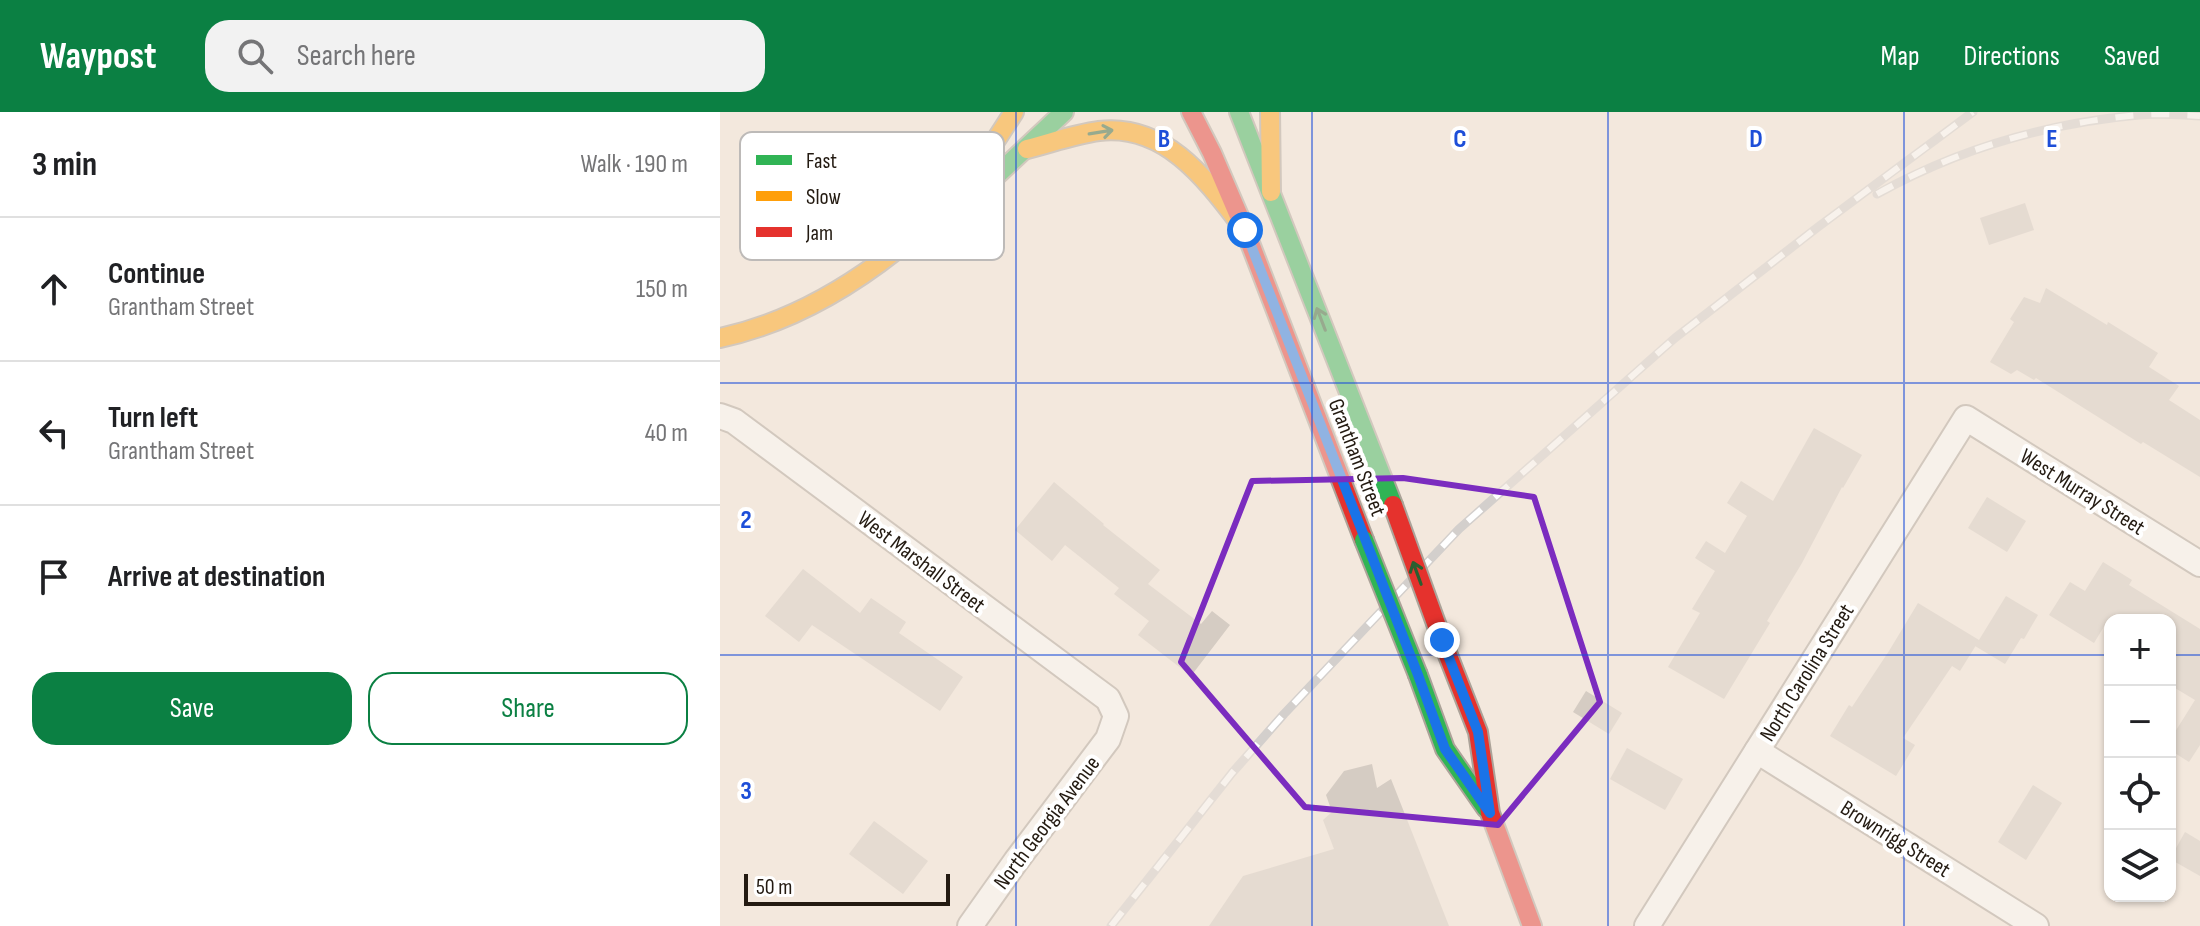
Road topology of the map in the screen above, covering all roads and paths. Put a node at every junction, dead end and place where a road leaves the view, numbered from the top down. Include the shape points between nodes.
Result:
1 (1014, 112) edge
2 (1064, 112) edge
3 (1191, 112) edge
4 (1239, 112) edge
5 (1270, 112) edge
6 (1001, 132) edge
7 (1025, 150) junction
8 (1004, 169) edge
9 (1271, 192) junction
10 (1245, 230) junction
11 (881, 260) edge
12 (720, 338) edge
13 (720, 416) edge
14 (1966, 418) joint
15 (2200, 564) edge
16 (1116, 716) joint
17 (1757, 751) junction
18 (1490, 813) junction
19 (970, 926) edge
20 (1532, 926) edge
21 (1647, 926) edge
22 (2036, 926) edge

1 - 6 main road
2 - 7 main road
3 - 10 main road, Grantham Street
4 - 9 main road, Grantham Street
5 - 9 main road
7 - 8 main road
7 -> 10 main road via 1112,129 1153,139 1202,175
18 -> 9 main road, Grantham Street, bridge via 1478,732
10 - 18 main road, Grantham Street, bridge via 1445,749
11 - 12 main road via 797,313
13 - 16 street, West Marshall Street via 734,421 1108,699
14 - 15 street, West Murray Street
14 - 17 street, North Carolina Street
16 - 19 street, North Georgia Avenue via 1108,739
17 - 21 street, North Carolina Street
17 - 22 street, Brownrigg Street
18 - 20 main road, Grantham Street

